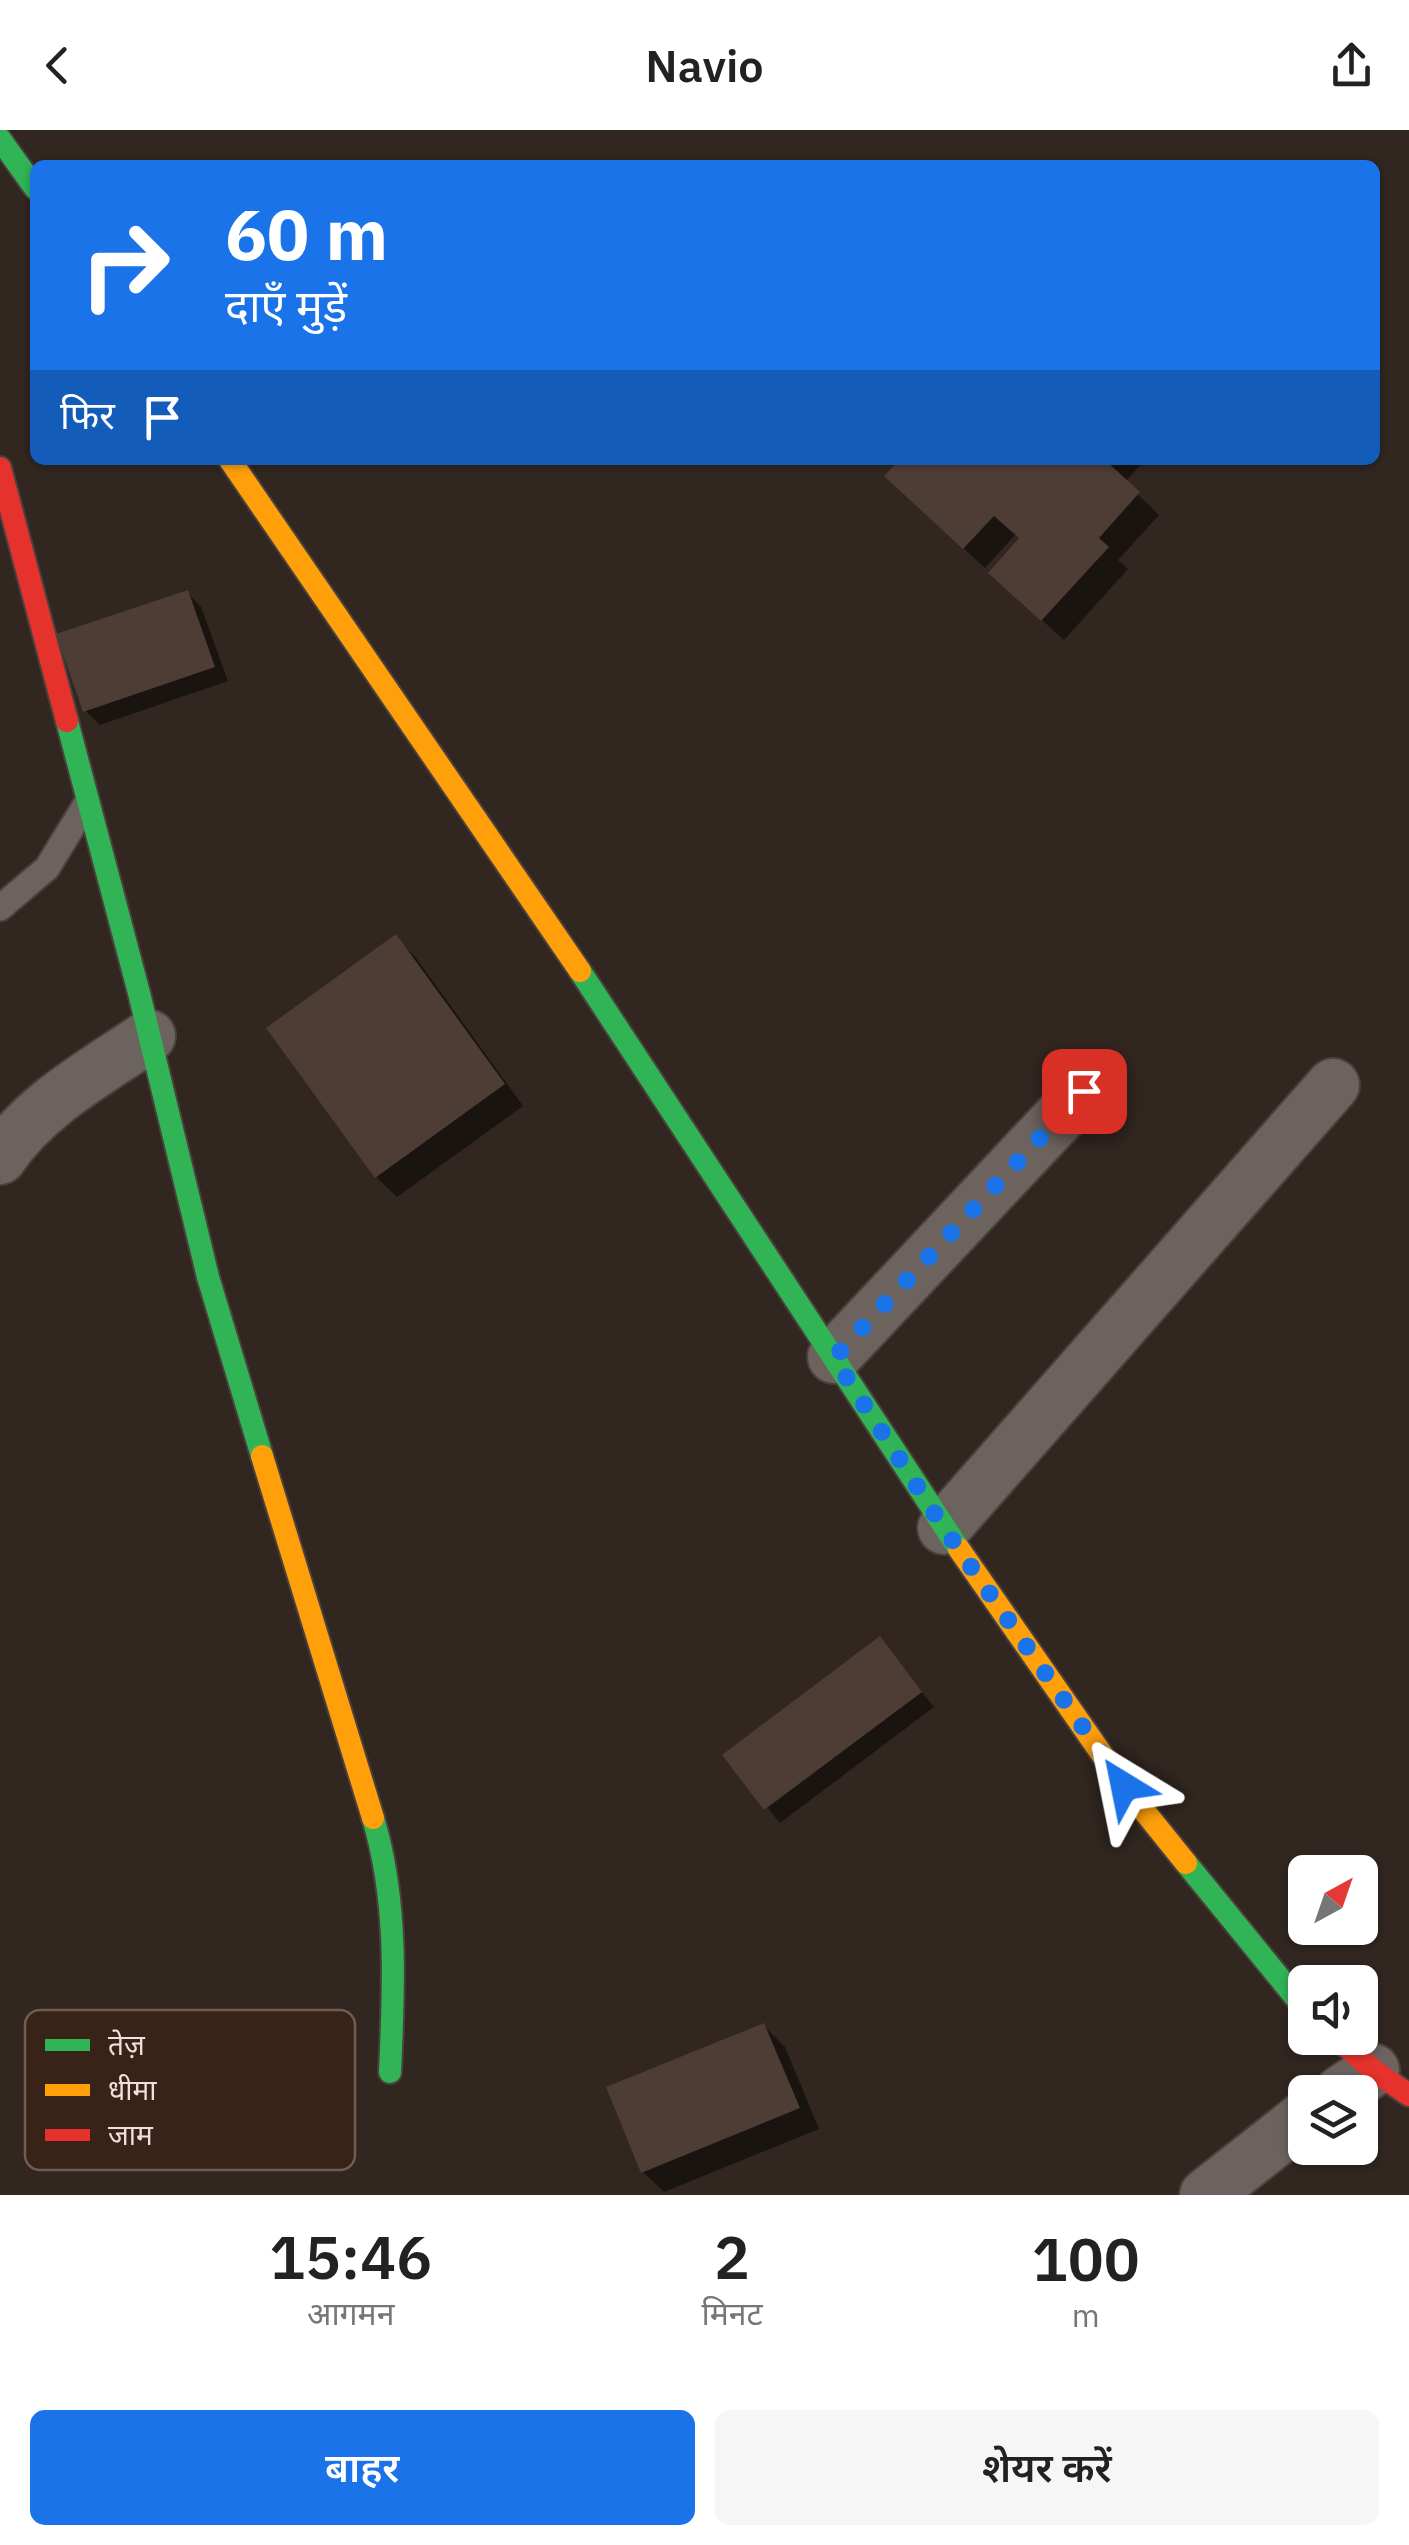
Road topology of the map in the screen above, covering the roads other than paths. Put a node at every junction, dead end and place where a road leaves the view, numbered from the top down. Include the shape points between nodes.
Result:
1 (0, 139) edge
2 (30, 181) edge
3 (233, 465) edge
4 (0, 468) edge
5 (88, 802) junction
6 (0, 908) edge
7 (149, 1036) junction
8 (1332, 1085) dead end
9 (1084, 1091) dead end
10 (0, 1158) edge
11 (834, 1358) junction
12 (944, 1528) junction
13 (1288, 1988) edge
14 (390, 2072) dead end
15 (1288, 2130) edge
16 (1206, 2195) edge

1 - 2 street
3 - 11 street via 536,905
4 - 5 street
5 - 6 lane via 48,868
5 - 7 street
7 - 10 street via 60,1097
7 - 14 street via 224,1332 383,1852 395,1955
8 - 12 street
9 - 11 street
11 - 12 street
12 - 13 street via 1124,1786
15 - 16 street

